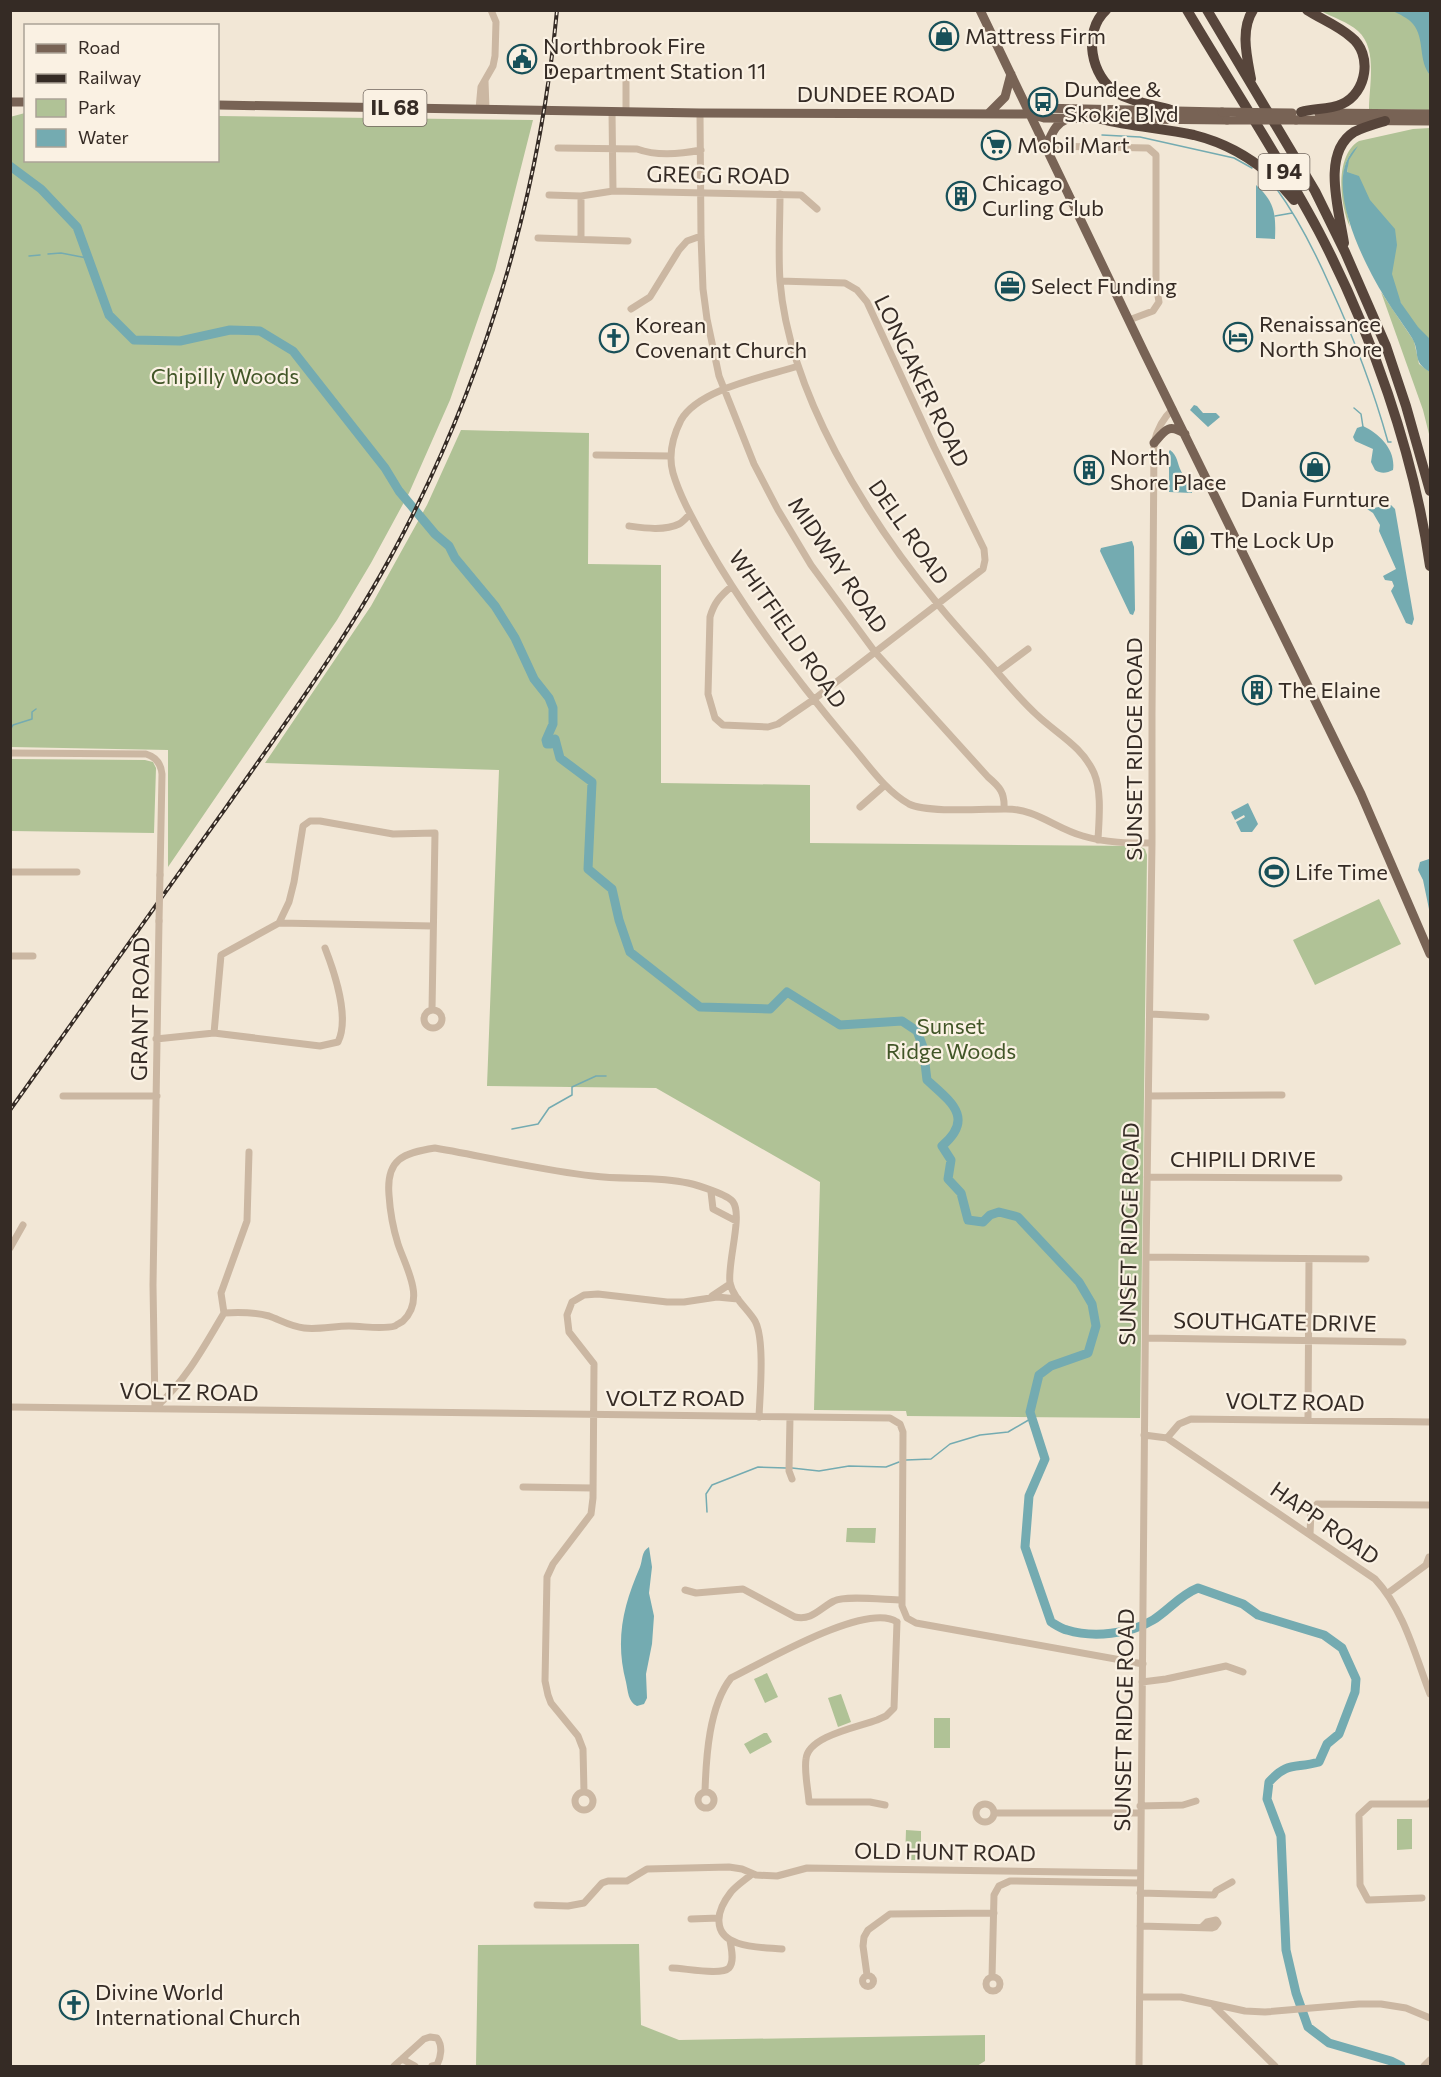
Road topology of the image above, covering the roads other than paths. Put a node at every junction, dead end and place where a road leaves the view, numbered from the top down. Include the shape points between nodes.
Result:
1 (491, 10) edge
2 (981, 10) edge
3 (1106, 10) edge
4 (1182, 10) edge
5 (1187, 10) edge
6 (1207, 10) edge
7 (1253, 10) edge
8 (1307, 10) edge
9 (1195, 25) junction
10 (1011, 74) junction
11 (626, 76) dead end
12 (1253, 88) junction
13 (219, 105) edge
14 (482, 109) junction
15 (1171, 110) junction
16 (612, 111) junction
17 (626, 111) junction
18 (700, 113) junction
19 (988, 114) junction
20 (1030, 114) junction
21 (1431, 114) edge
22 (1296, 115) junction
23 (1224, 116) junction
24 (1069, 118) junction
25 (1101, 119) junction
26 (1385, 121) junction
27 (1431, 121) edge
28 (1046, 146) junction
29 (558, 148) dead end
30 (613, 149) junction
31 (700, 150) junction
32 (613, 191) junction
33 (701, 194) junction
34 (780, 194) junction
35 (549, 195) dead end
36 (581, 196) junction
37 (817, 209) dead end
38 (1317, 229) junction
39 (701, 237) junction
40 (538, 238) dead end
41 (581, 239) junction
42 (628, 241) dead end
43 (1345, 252) junction
44 (780, 281) junction
45 (631, 309) dead end
46 (1129, 320) junction
47 (798, 366) junction
48 (724, 390) junction
49 (1173, 409) junction
50 (1185, 434) junction
51 (1154, 443) junction
52 (596, 454) dead end
53 (670, 456) junction
54 (1431, 491) edge
55 (690, 514) junction
56 (629, 526) dead end
57 (1431, 566) edge
58 (731, 586) junction
59 (937, 603) junction
60 (1028, 649) dead end
61 (875, 652) junction
62 (997, 672) junction
63 (813, 700) junction
64 (10, 753) edge
65 (885, 784) junction
66 (860, 807) dead end
67 (1004, 809) junction
68 (1098, 840) junction
69 (1152, 843) junction
70 (10, 872) edge
71 (77, 872) dead end
72 (279, 923) junction
73 (433, 926) junction
74 (325, 948) dead end
75 (1431, 954) edge
76 (10, 956) edge
77 (33, 956) dead end
78 (432, 1010) dead end
79 (1150, 1014) junction
80 (1206, 1017) dead end
81 (214, 1033) junction
82 (156, 1039) junction
83 (1282, 1095) dead end
84 (63, 1096) dead end
85 (157, 1096) junction
86 (1149, 1096) junction
87 (249, 1152) dead end
88 (1147, 1177) junction
89 (1339, 1178) dead end
90 (711, 1192) junction
91 (736, 1221) junction
92 (23, 1226) dead end
93 (10, 1248) edge
94 (1146, 1257) junction
95 (1309, 1259) junction
96 (1366, 1259) dead end
97 (730, 1284) junction
98 (709, 1297) junction
99 (738, 1299) junction
100 (224, 1313) junction
101 (1146, 1338) junction
102 (1308, 1341) junction
103 (1403, 1342) dead end
104 (10, 1407) edge
105 (154, 1408) junction
106 (594, 1415) junction
107 (759, 1417) junction
108 (790, 1417) junction
109 (1308, 1420) junction
110 (1431, 1422) edge
111 (1144, 1435) junction
112 (1167, 1438) junction
113 (792, 1479) dead end
114 (523, 1487) dead end
115 (593, 1488) junction
116 (1431, 1505) edge
117 (1310, 1534) junction
118 (1429, 1557) dead end
119 (685, 1590) dead end
120 (1388, 1593) junction
121 (902, 1600) junction
122 (906, 1616) junction
123 (897, 1622) junction
124 (1143, 1664) junction
125 (1243, 1672) dead end
126 (1142, 1682) junction
127 (1431, 1694) edge
128 (584, 1792) dead end
129 (705, 1792) dead end
130 (1196, 1801) dead end
131 (1431, 1802) edge
132 (885, 1805) dead end
133 (1140, 1810) junction
134 (995, 1813) dead end
135 (1140, 1873) junction
136 (752, 1874) junction
137 (1232, 1882) dead end
138 (1140, 1883) junction
139 (1140, 1893) junction
140 (1422, 1898) dead end
141 (537, 1905) dead end
142 (994, 1913) junction
143 (719, 1918) junction
144 (691, 1919) dead end
145 (1140, 1926) junction
146 (1202, 1927) dead end
147 (730, 1940) junction
148 (782, 1949) dead end
149 (672, 1968) dead end
150 (867, 1975) dead end
151 (992, 1977) dead end
152 (1140, 1997) junction
153 (1213, 2006) junction
154 (1431, 2018) edge
155 (402, 2059) junction
156 (1431, 2060) edge
157 (394, 2067) edge
158 (415, 2067) edge
159 (432, 2067) edge
160 (1139, 2067) edge
161 (1275, 2067) edge
162 (1424, 2067) edge

1 - 14 street via 496,22 495,56 481,87
2 - 10 main road
3 - 15 highway via 1096,26 1093,42 1094,61 1102,79 1117,93
4 - 9 highway
5 - 9 highway, I 94
6 - 12 highway, I 94
7 - 12 highway via 1245,31
8 - 22 highway via 1353,38 1364,60 1364,75 1351,100
9 - 38 highway, I 94
10 - 19 main road via 1005,97
10 - 20 main road
11 - 17 street
12 - 43 highway, I 94 via 1315,192
13 - 14 main road, DUNDEE ROAD / IL 68
14 - 16 main road, DUNDEE ROAD / IL 68
15 - 20 main road, DUNDEE ROAD / IL 68 via 1039,108
15 - 23 main road, DUNDEE ROAD / IL 68
16 - 17 main road, DUNDEE ROAD / IL 68
16 - 30 street
17 - 18 main road, DUNDEE ROAD / IL 68
18 - 19 main road, DUNDEE ROAD / IL 68
18 - 31 street, MIDWAY ROAD
19 - 20 main road, DUNDEE ROAD / IL 68
20 - 24 main road, DUNDEE ROAD / IL 68
20 - 28 main road
21 - 22 main road, DUNDEE ROAD
22 - 23 main road, DUNDEE ROAD, bridge
22 - 26 main road, DUNDEE ROAD
23 - 25 main road, DUNDEE ROAD
24 - 25 main road, DUNDEE ROAD / IL 68
24 - 28 main road via 1055,127
25 - 38 highway via 1194,135 1230,148 1263,167
26 - 27 main road, DUNDEE ROAD
26 - 43 highway via 1353,133 1335,156 1334,181
28 - 46 main road
28 - 46 street via 1148,148 1156,156 1159,302 1153,310
29 - 30 street
30 - 31 street via 648,153
30 - 32 street
31 - 33 street, MIDWAY ROAD
32 - 33 street, GREGG ROAD
32 - 36 street, GREGG ROAD
33 - 34 street, GREGG ROAD
33 - 39 street, MIDWAY ROAD
34 - 37 street, GREGG ROAD via 801,195
34 - 44 street, DELL ROAD
35 - 36 street, GREGG ROAD
36 - 41 street
38 - 57 highway, I 94 via 1376,362 1400,430
39 - 45 street via 687,241 650,297
39 - 48 street, MIDWAY ROAD via 707,319
40 - 41 street
41 - 42 street
43 - 54 highway, I 94 via 1386,346
44 - 47 street, DELL ROAD
44 - 59 street, LONGAKER ROAD via 845,283 867,302 984,549 982,569
46 - 49 main road
47 - 48 street
47 - 59 street, DELL ROAD via 833,446 863,500
48 - 53 street via 706,396 682,418
48 - 61 street, MIDWAY ROAD via 754,464 778,510
49 - 50 main road
49 - 51 street, SUNSET RIDGE ROAD via 1163,418
50 - 51 main road via 1168,429
50 - 75 main road via 1361,794
51 - 69 street, SUNSET RIDGE ROAD
52 - 53 street
53 - 55 street, WHITFIELD ROAD via 672,472
55 - 56 street via 672,526
55 - 58 street, WHITFIELD ROAD
58 - 63 street, WHITFIELD ROAD
58 - 63 street via 718,597 710,617 708,694 715,718 723,725 768,728
59 - 61 street
59 - 62 street, DELL ROAD
60 - 62 street
61 - 63 street
61 - 67 street, MIDWAY ROAD via 1001,788
62 - 68 street, DELL ROAD via 1037,716 1076,746 1094,773 1099,806
63 - 65 street, WHITFIELD ROAD
64 - 82 street, GRANT ROAD, bridge via 146,754 153,756 162,768
65 - 66 street
65 - 67 street, WHITFIELD ROAD via 911,805
67 - 68 street via 1020,808 1063,829
68 - 69 street
69 - 79 street, SUNSET RIDGE ROAD
70 - 71 street
72 - 73 street
72 - 73 street via 294,882 303,826 320,821 393,834 435,833
72 - 81 street via 221,955
73 - 78 street
74 - 81 street via 338,988 342,1028 338,1042 320,1046
76 - 77 street
79 - 80 street
79 - 86 street, SUNSET RIDGE ROAD
81 - 82 street
82 - 85 street, GRANT ROAD
83 - 86 street
84 - 85 street
85 - 105 street, GRANT ROAD
86 - 88 street, SUNSET RIDGE ROAD
87 - 100 street via 247,1221 221,1293
88 - 89 street, CHIPILI DRIVE
88 - 94 street, SUNSET RIDGE ROAD
90 - 91 street via 713,1209
90 - 91 street via 730,1198 737,1210
90 - 100 street via 701,1185 666,1179 607,1178 435,1148 419,1150 401,1157 389,1174 392,1218 412,1280 412,1307 403,1321 396,1326 303,1328 259,1314
91 - 97 street
92 - 93 street
94 - 95 street
94 - 101 street, SUNSET RIDGE ROAD
95 - 96 street
95 - 102 street
97 - 98 street
97 - 99 street
98 - 99 street
98 - 106 street via 667,1302 598,1294 584,1295 572,1302 567,1315 569,1332 594,1364
99 - 107 street via 756,1322 760,1338
100 - 105 street via 192,1366 168,1397
101 - 102 street, SOUTHGATE DRIVE
101 - 111 street, SUNSET RIDGE ROAD
102 - 103 street, SOUTHGATE DRIVE
102 - 109 street
104 - 105 street, VOLTZ ROAD
105 - 106 street, VOLTZ ROAD
106 - 107 street, VOLTZ ROAD
106 - 115 street
107 - 108 street, VOLTZ ROAD
108 - 113 street
108 - 121 street, VOLTZ ROAD via 890,1418 900,1424
109 - 110 street, VOLTZ ROAD
109 - 112 street, VOLTZ ROAD via 1191,1419 1179,1424
111 - 112 street, HAPP ROAD
111 - 124 street, SUNSET RIDGE ROAD
112 - 117 street, HAPP ROAD
114 - 115 street
115 - 128 street via 591,1514 553,1564 546,1592 545,1681 551,1703 578,1736 583,1749
116 - 117 street via 1317,1504 1311,1512
117 - 120 street, HAPP ROAD via 1364,1570
118 - 120 street via 1426,1565
119 - 121 street via 696,1593 742,1589 803,1619 840,1599
120 - 127 street, HAPP ROAD
121 - 122 street, VOLTZ ROAD
122 - 123 street
122 - 124 street via 916,1623
123 - 129 street via 891,1618 861,1619 822,1633 731,1678 722,1692 710,1736
123 - 132 street via 894,1708 877,1720 817,1741 806,1759 809,1802
124 - 126 street, SUNSET RIDGE ROAD
125 - 126 street via 1226,1666
126 - 133 street, SUNSET RIDGE ROAD
130 - 133 street
131 - 140 street via 1371,1804 1359,1815 1360,1886 1368,1900
133 - 134 street
133 - 135 street, SUNSET RIDGE ROAD
135 - 136 street, OLD HUNT ROAD via 807,1868 777,1876
135 - 138 street, SUNSET RIDGE ROAD
136 - 141 street, OLD HUNT ROAD via 729,1867 647,1869 627,1881 602,1882 584,1903
136 - 143 street via 729,1894
137 - 139 street via 1214,1895
138 - 139 street, SUNSET RIDGE ROAD
138 - 142 street, OLD HUNT ROAD via 1010,1881 999,1886 994,1895
139 - 145 street, SUNSET RIDGE ROAD
142 - 150 street via 890,1914 864,1937
142 - 151 street
143 - 144 street
143 - 147 street via 720,1931
145 - 146 street
145 - 152 street, SUNSET RIDGE ROAD
147 - 148 street
147 - 149 street via 732,1960 726,1970
152 - 153 street via 1181,1997
152 - 160 street, SUNSET RIDGE ROAD
153 - 154 street via 1245,2011 1381,2004
153 - 161 street
155 - 157 street
155 - 158 street
155 - 159 street via 424,2039 437,2038 440,2058
156 - 162 street

